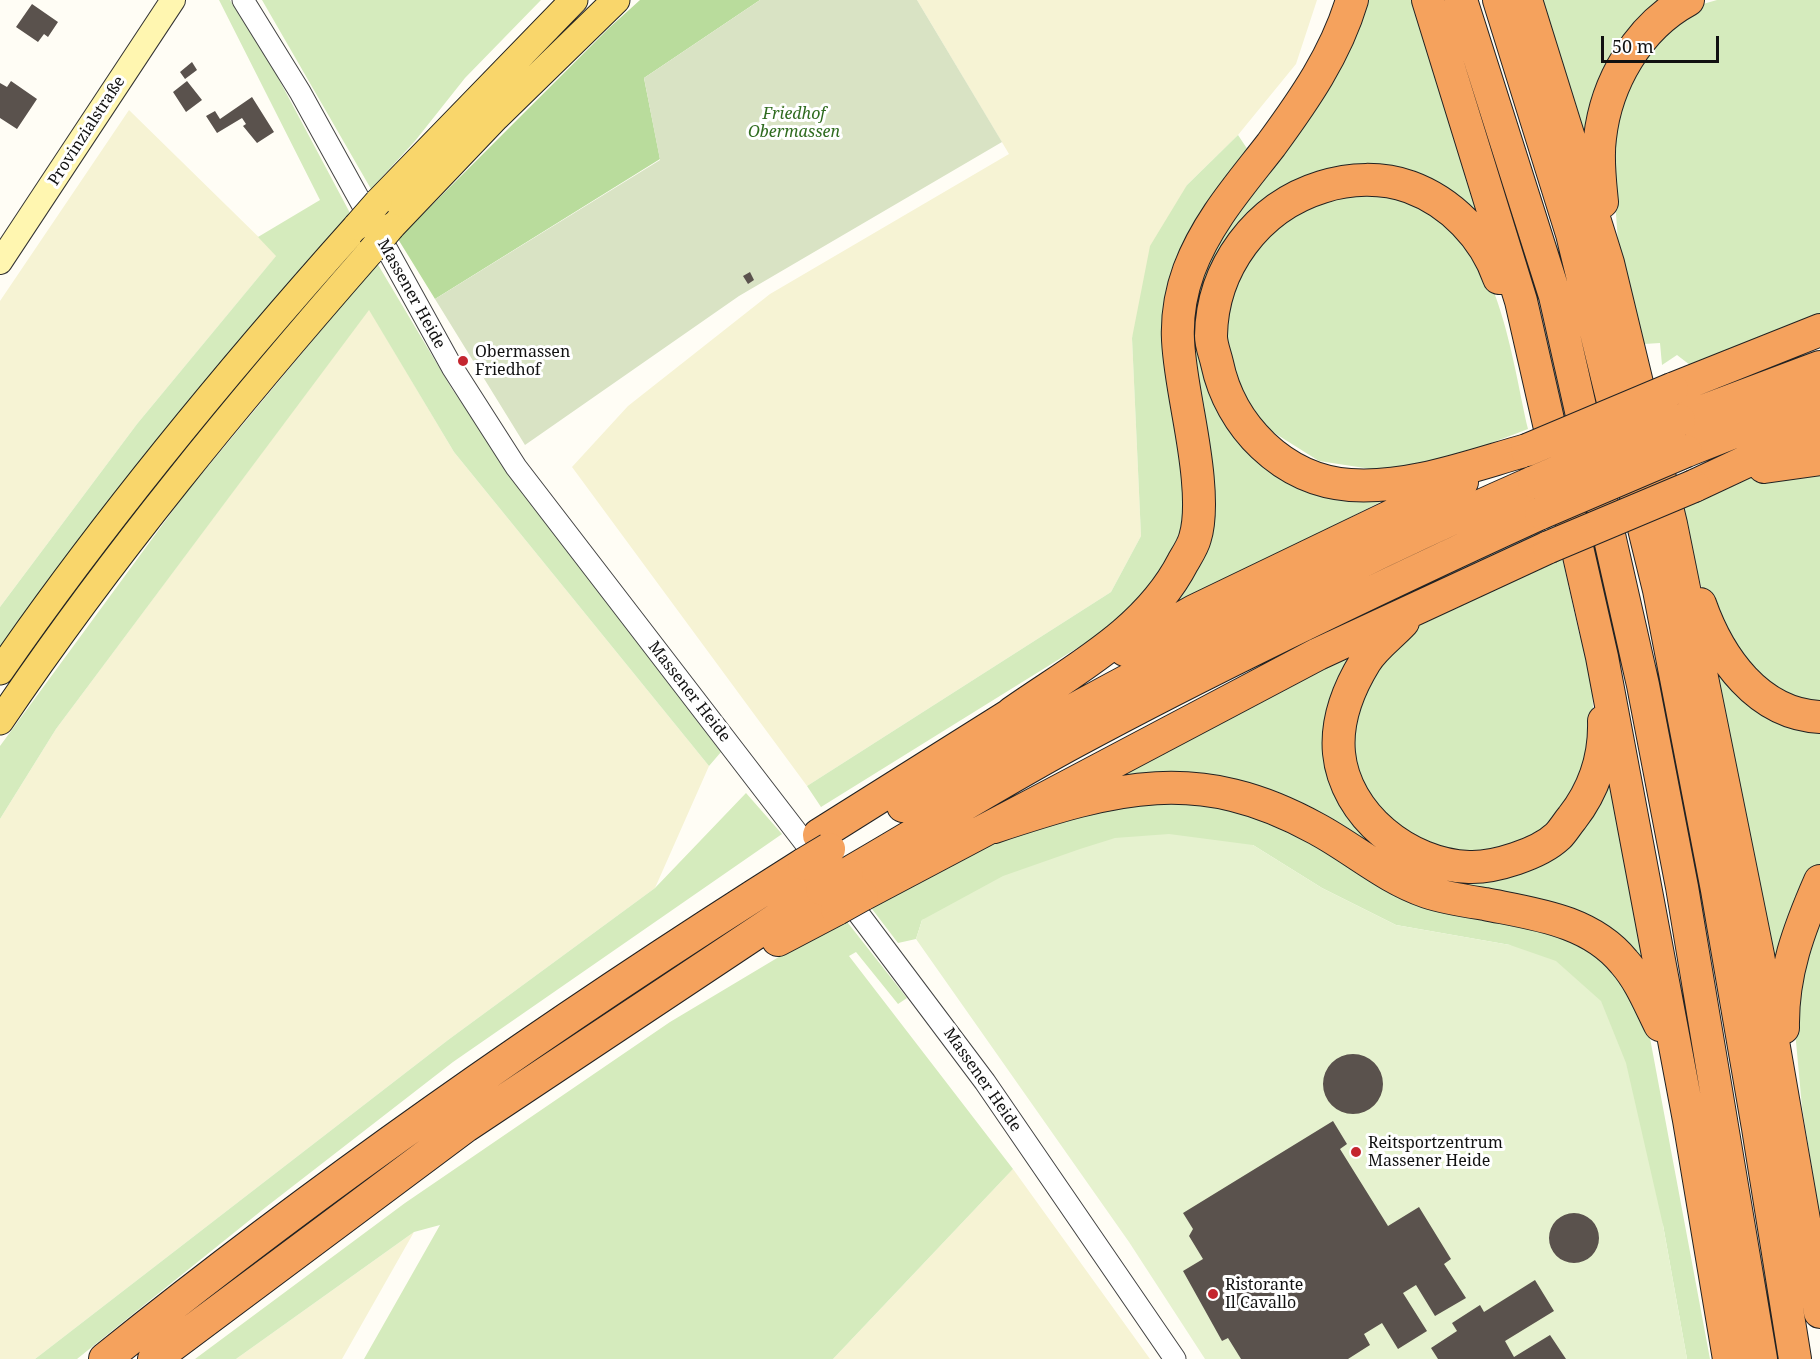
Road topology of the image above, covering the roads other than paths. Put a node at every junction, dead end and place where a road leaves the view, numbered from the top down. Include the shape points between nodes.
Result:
1 (173, 0) edge
2 (243, 0) edge
3 (574, 0) edge
4 (616, 0) edge
5 (1352, 0) edge
6 (1428, 0) edge
7 (1461, 0) edge
8 (1499, 0) edge
9 (1526, 0) edge
10 (1688, 0) edge
11 (0, 262) edge
12 (1608, 262) junction
13 (1812, 332) edge
14 (1820, 367) edge
15 (1541, 396) junction
16 (1820, 398) edge
17 (1820, 428) edge
18 (1527, 450) junction
19 (1820, 459) edge
20 (1694, 486) junction
21 (1671, 524) junction
22 (1465, 584) junction
23 (1602, 657) junction
24 (0, 671) edge
25 (1012, 713) junction
26 (1820, 717) edge
27 (0, 721) edge
28 (994, 827) junction
29 (812, 850) junction
30 (1820, 881) edge
31 (842, 892) junction
32 (1785, 1101) junction
33 (1689, 1120) junction
34 (1820, 1312) edge
35 (105, 1359) edge
36 (154, 1359) edge
37 (1175, 1359) edge
38 (1729, 1359) edge
39 (1761, 1359) edge
40 (1795, 1359) edge

1 - 11 main road, Provinzialstraße
2 - 37 street, Massener Heide via 300,92 448,360 516,467 938,1018
3 - 24 main road, bridge via 378,202 259,336 105,528
4 - 27 main road, bridge via 496,117 392,227 213,433 133,535
5 - 25 highway via 1315,84 1205,232 1189,271 1179,307 1176,345 1194,443 1198,497 1195,538 1160,600 1125,634
6 - 15 highway via 1521,301
7 - 39 highway via 1555,296 1641,674 1682,887
8 - 40 highway via 1572,234 1659,590 1717,890
9 - 12 highway
10 - 12 highway via 1638,43 1617,75 1605,108 1599,166
12 - 21 highway
13 - 18 highway, bridge
14 - 29 highway, bridge via 1679,420 1356,563 1204,639
15 - 18 highway via 1495,266 1475,234 1446,206 1423,192 1395,182 1365,179 1335,182 1303,192 1272,213 1241,243 1222,275 1211,337 1222,388 1253,439 1282,461 1325,480 1374,485 1443,474
15 - 23 highway
16 - 31 highway, bridge via 1541,513 1371,591 1188,683 1074,742
17 - 20 highway
18 - 25 highway via 1194,611
19 - 20 highway via 1755,469
20 - 22 highway, bridge
21 - 26 highway via 1705,619 1740,675 1780,709
21 - 32 highway
22 - 23 highway via 1404,621 1366,659 1349,691 1341,721 1339,753 1349,787 1365,815 1394,842 1430,860 1469,867 1513,861 1557,837 1584,803 1604,743
22 - 28 highway via 1318,654
23 - 33 highway
25 - 29 highway
28 - 31 highway
28 - 33 highway via 1077,800 1128,789 1177,786 1224,791 1278,809 1318,829 1386,873 1427,892 1555,918 1592,935 1623,960 1639,981 1665,1035
29 - 35 highway via 493,1070 314,1199
30 - 32 highway via 1796,935 1786,989
31 - 36 highway via 638,1011 466,1126
32 - 34 highway
33 - 38 highway

